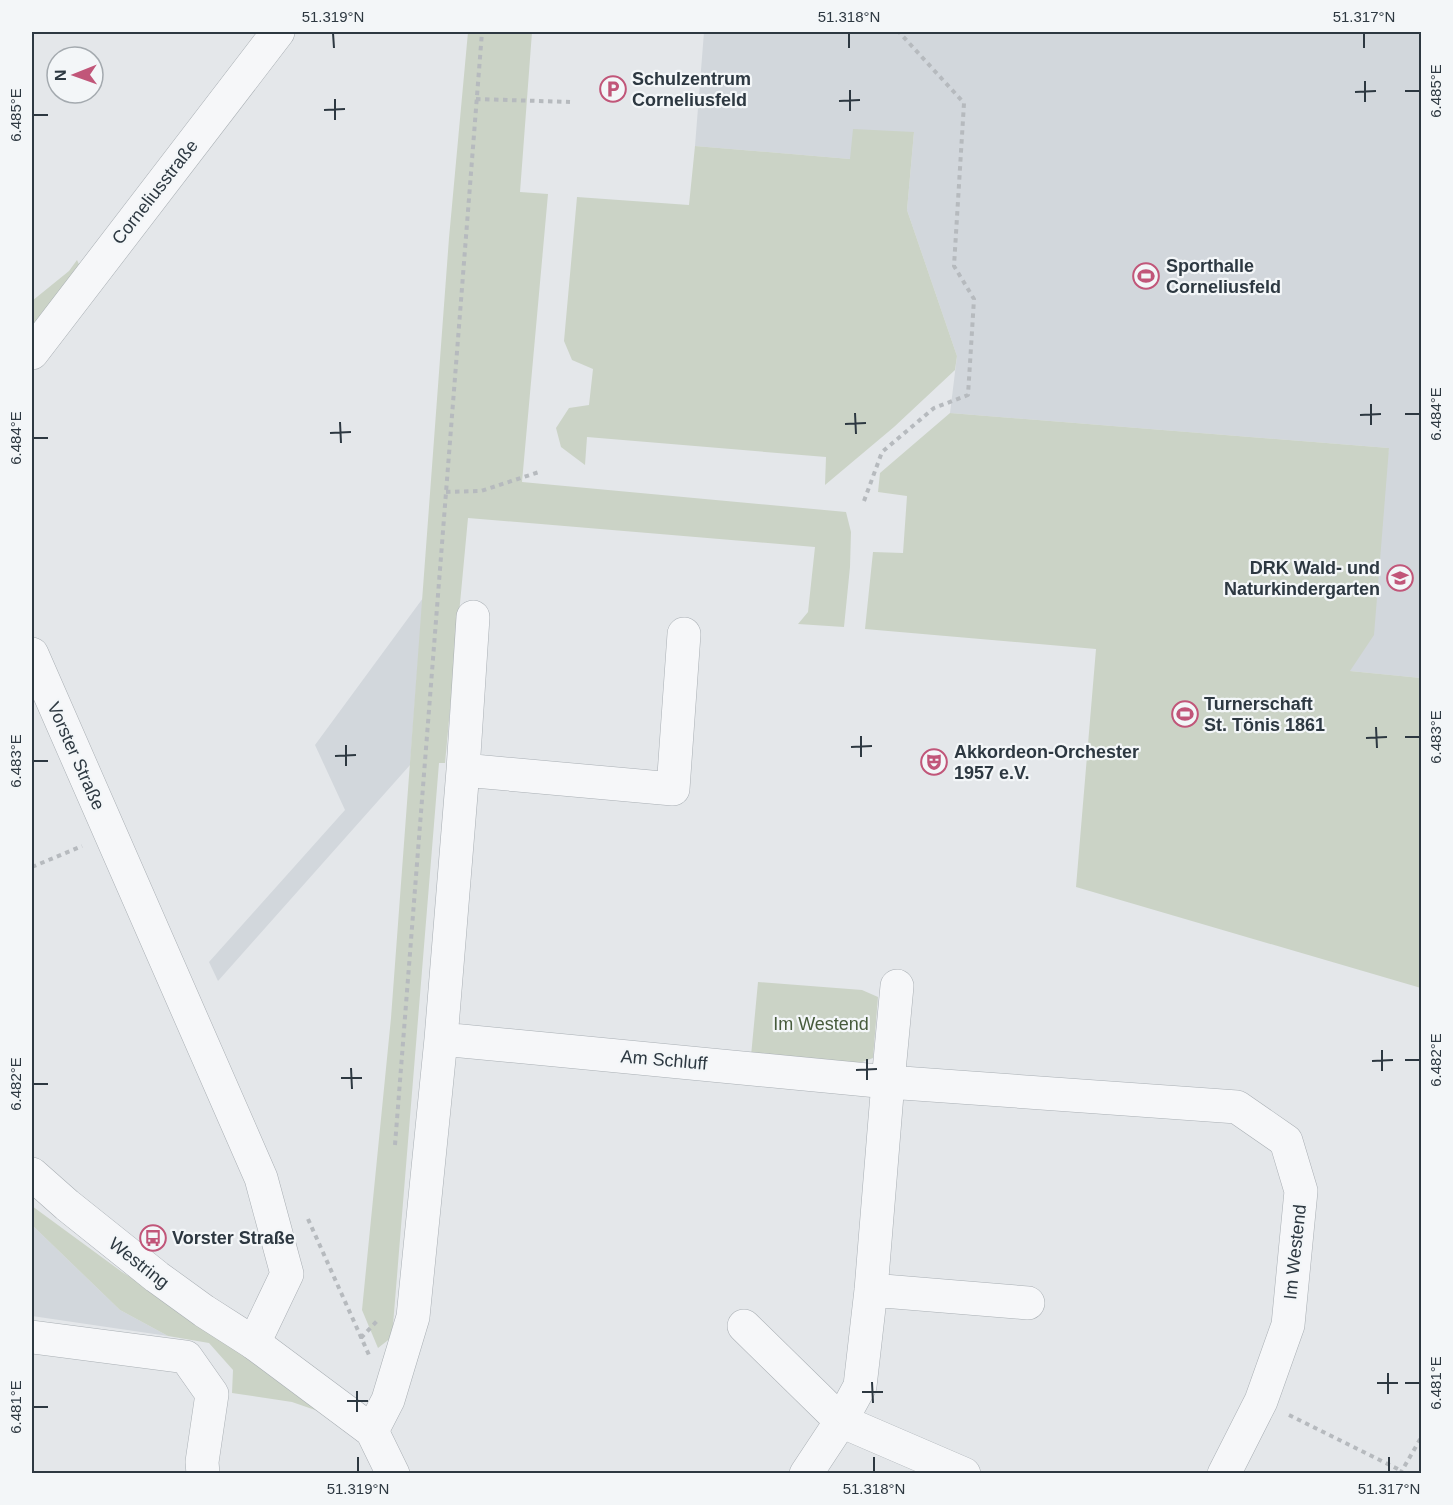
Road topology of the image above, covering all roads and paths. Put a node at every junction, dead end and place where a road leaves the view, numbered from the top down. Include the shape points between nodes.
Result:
1 (278, 32) edge
2 (482, 32) edge
3 (899, 32) edge
4 (476, 99) junction
5 (570, 102) dead end
6 (32, 353) edge
7 (539, 472) dead end
8 (446, 492) junction
9 (864, 501) dead end
10 (473, 617) dead end
11 (684, 634) dead end
12 (32, 654) edge
13 (463, 770) junction
14 (110, 834) junction
15 (32, 867) edge
16 (897, 986) dead end
17 (441, 1039) junction
18 (888, 1082) junction
19 (395, 1152) dead end
20 (32, 1174) edge
21 (307, 1218) dead end
22 (871, 1290) junction
23 (1028, 1303) dead end
24 (381, 1316) dead end
25 (744, 1326) dead end
26 (32, 1337) edge
27 (254, 1343) junction
28 (1261, 1401) junction
29 (840, 1420) junction
30 (372, 1431) junction
31 (1422, 1436) edge
32 (1401, 1472) edge
33 (203, 1473) edge
34 (393, 1473) edge
35 (806, 1473) edge
36 (964, 1473) edge
37 (1224, 1473) edge

1 - 6 street, Corneliusstraße
2 - 4 path
3 - 9 path via 964,103 954,266 974,299 969,395 934,408 882,452
4 - 5 path
4 - 8 path
7 - 8 path via 480,491
8 - 19 path
10 - 13 street
11 - 13 street via 673,789
12 - 14 street, Vorster Straße
13 - 17 street
14 - 15 path
14 - 27 street, Vorster Straße via 261,1178 288,1274
16 - 18 street
17 - 18 street, Am Schluff
17 - 30 street via 414,1317 388,1400
18 - 22 street
18 - 28 street, Im Westend via 1237,1107 1286,1141 1301,1191 1299,1214 1288,1325
20 - 27 street, Westring via 152,1273
21 - 24 path via 361,1338
22 - 23 street
22 - 29 street via 860,1386
25 - 29 street
26 - 33 street via 186,1357 212,1394
27 - 30 street
28 - 32 path
28 - 37 street, Im Westend
29 - 35 street
29 - 36 street
30 - 34 street
31 - 32 path

